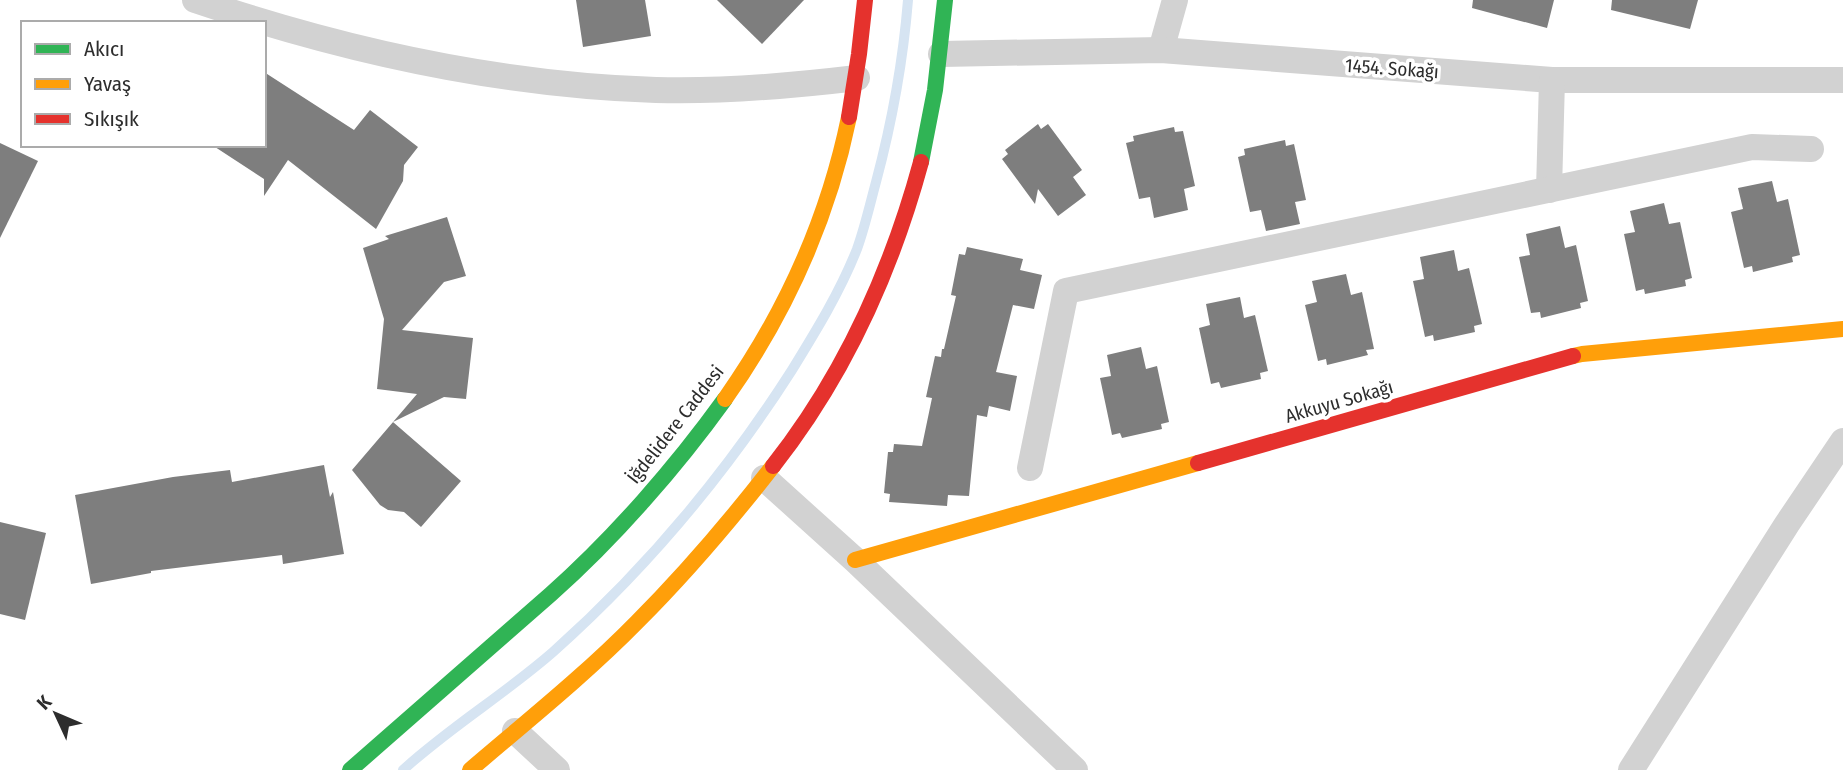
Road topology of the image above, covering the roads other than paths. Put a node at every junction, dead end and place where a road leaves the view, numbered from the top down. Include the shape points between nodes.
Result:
1 (195, 0) edge
2 (865, 0) edge
3 (945, 0) edge
4 (1175, 0) edge
5 (261, 21) edge
6 (266, 22) edge
7 (1161, 50) junction
8 (941, 54) junction
9 (857, 78) junction
10 (1552, 80) junction
11 (1843, 80) edge
12 (1811, 149) dead end
13 (1549, 190) junction
14 (1843, 330) edge
15 (1843, 441) edge
16 (1030, 468) dead end
17 (764, 478) junction
18 (855, 560) junction
19 (515, 731) junction
20 (350, 770) edge
21 (470, 770) edge
22 (557, 770) edge
23 (1074, 770) edge
24 (1631, 770) edge

1 - 5 street
2 - 9 street, İğdelidere Caddesi
3 - 8 street
4 - 7 street
6 - 9 street via 368,50 549,82 723,90
7 - 8 street, 1454. Sokağı
7 - 10 street, 1454. Sokağı
8 - 17 street via 915,186 878,290 825,391
9 - 20 street, İğdelidere Caddesi via 839,164 805,258 777,315 727,395 654,486 568,579
10 - 11 street, 1454. Sokağı
10 - 13 street
12 - 13 street via 1752,147
13 - 16 street via 1066,291
14 - 18 street, Akkuyu Sokağı via 1582,354
15 - 24 street
17 - 18 street
17 - 19 street via 622,637
18 - 23 street
19 - 21 street
19 - 22 street

